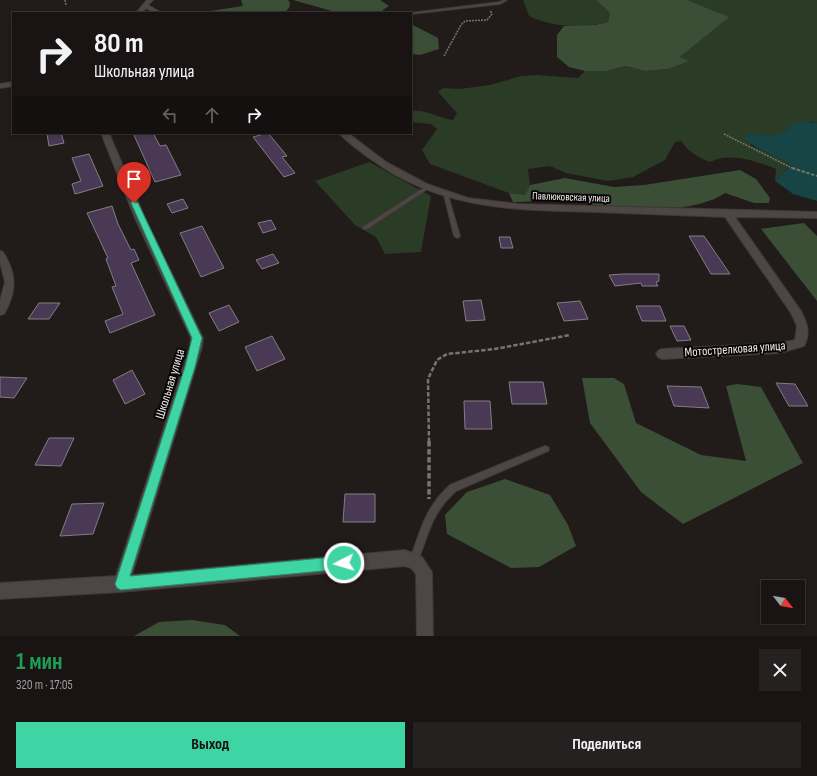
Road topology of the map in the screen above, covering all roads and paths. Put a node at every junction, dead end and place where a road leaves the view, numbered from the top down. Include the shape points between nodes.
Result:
1 (65, 0) edge
2 (150, 0) edge
3 (506, 0) edge
4 (479, 5) junction
5 (66, 6) dead end
6 (146, 6) junction
7 (140, 12) edge
8 (157, 12) edge
9 (412, 13) edge
10 (444, 56) dead end
11 (12, 84) edge
12 (0, 86) edge
13 (105, 134) edge
14 (344, 134) edge
15 (724, 134) dead end
16 (817, 176) edge
17 (427, 188) junction
18 (446, 195) junction
19 (728, 214) junction
20 (817, 215) edge
21 (365, 228) dead end
22 (457, 236) dead end
23 (0, 254) edge
24 (0, 310) edge
25 (570, 335) dead end
26 (662, 354) dead end
27 (545, 449) dead end
28 (429, 518) junction
29 (419, 566) junction
30 (121, 584) junction
31 (0, 591) edge
32 (426, 636) edge

1 - 5 path
2 - 6 street
3 - 4 lane
4 - 9 lane
4 - 10 path via 489,9 492,14 490,17 487,20 465,21
6 - 7 street
6 - 8 street
11 - 12 street
13 - 30 street, Школьная улица via 139,216 197,338
14 - 17 street, Павлюковская улица via 379,163
15 - 16 path via 794,169
17 - 18 street, Павлюковская улица
17 - 21 lane
18 - 19 street, Павлюковская улица via 472,202 512,207
18 - 22 lane
19 - 20 street, Павлюковская улица
19 - 26 street, Мотострелковая улица via 796,311 802,326 800,343 780,348
23 - 24 street via 8,266 10,276 10,290
25 - 28 path via 447,354 437,360 428,379
27 - 28 lane via 453,488 441,497
28 - 29 lane
29 - 30 street via 391,558
29 - 32 street
30 - 31 street

